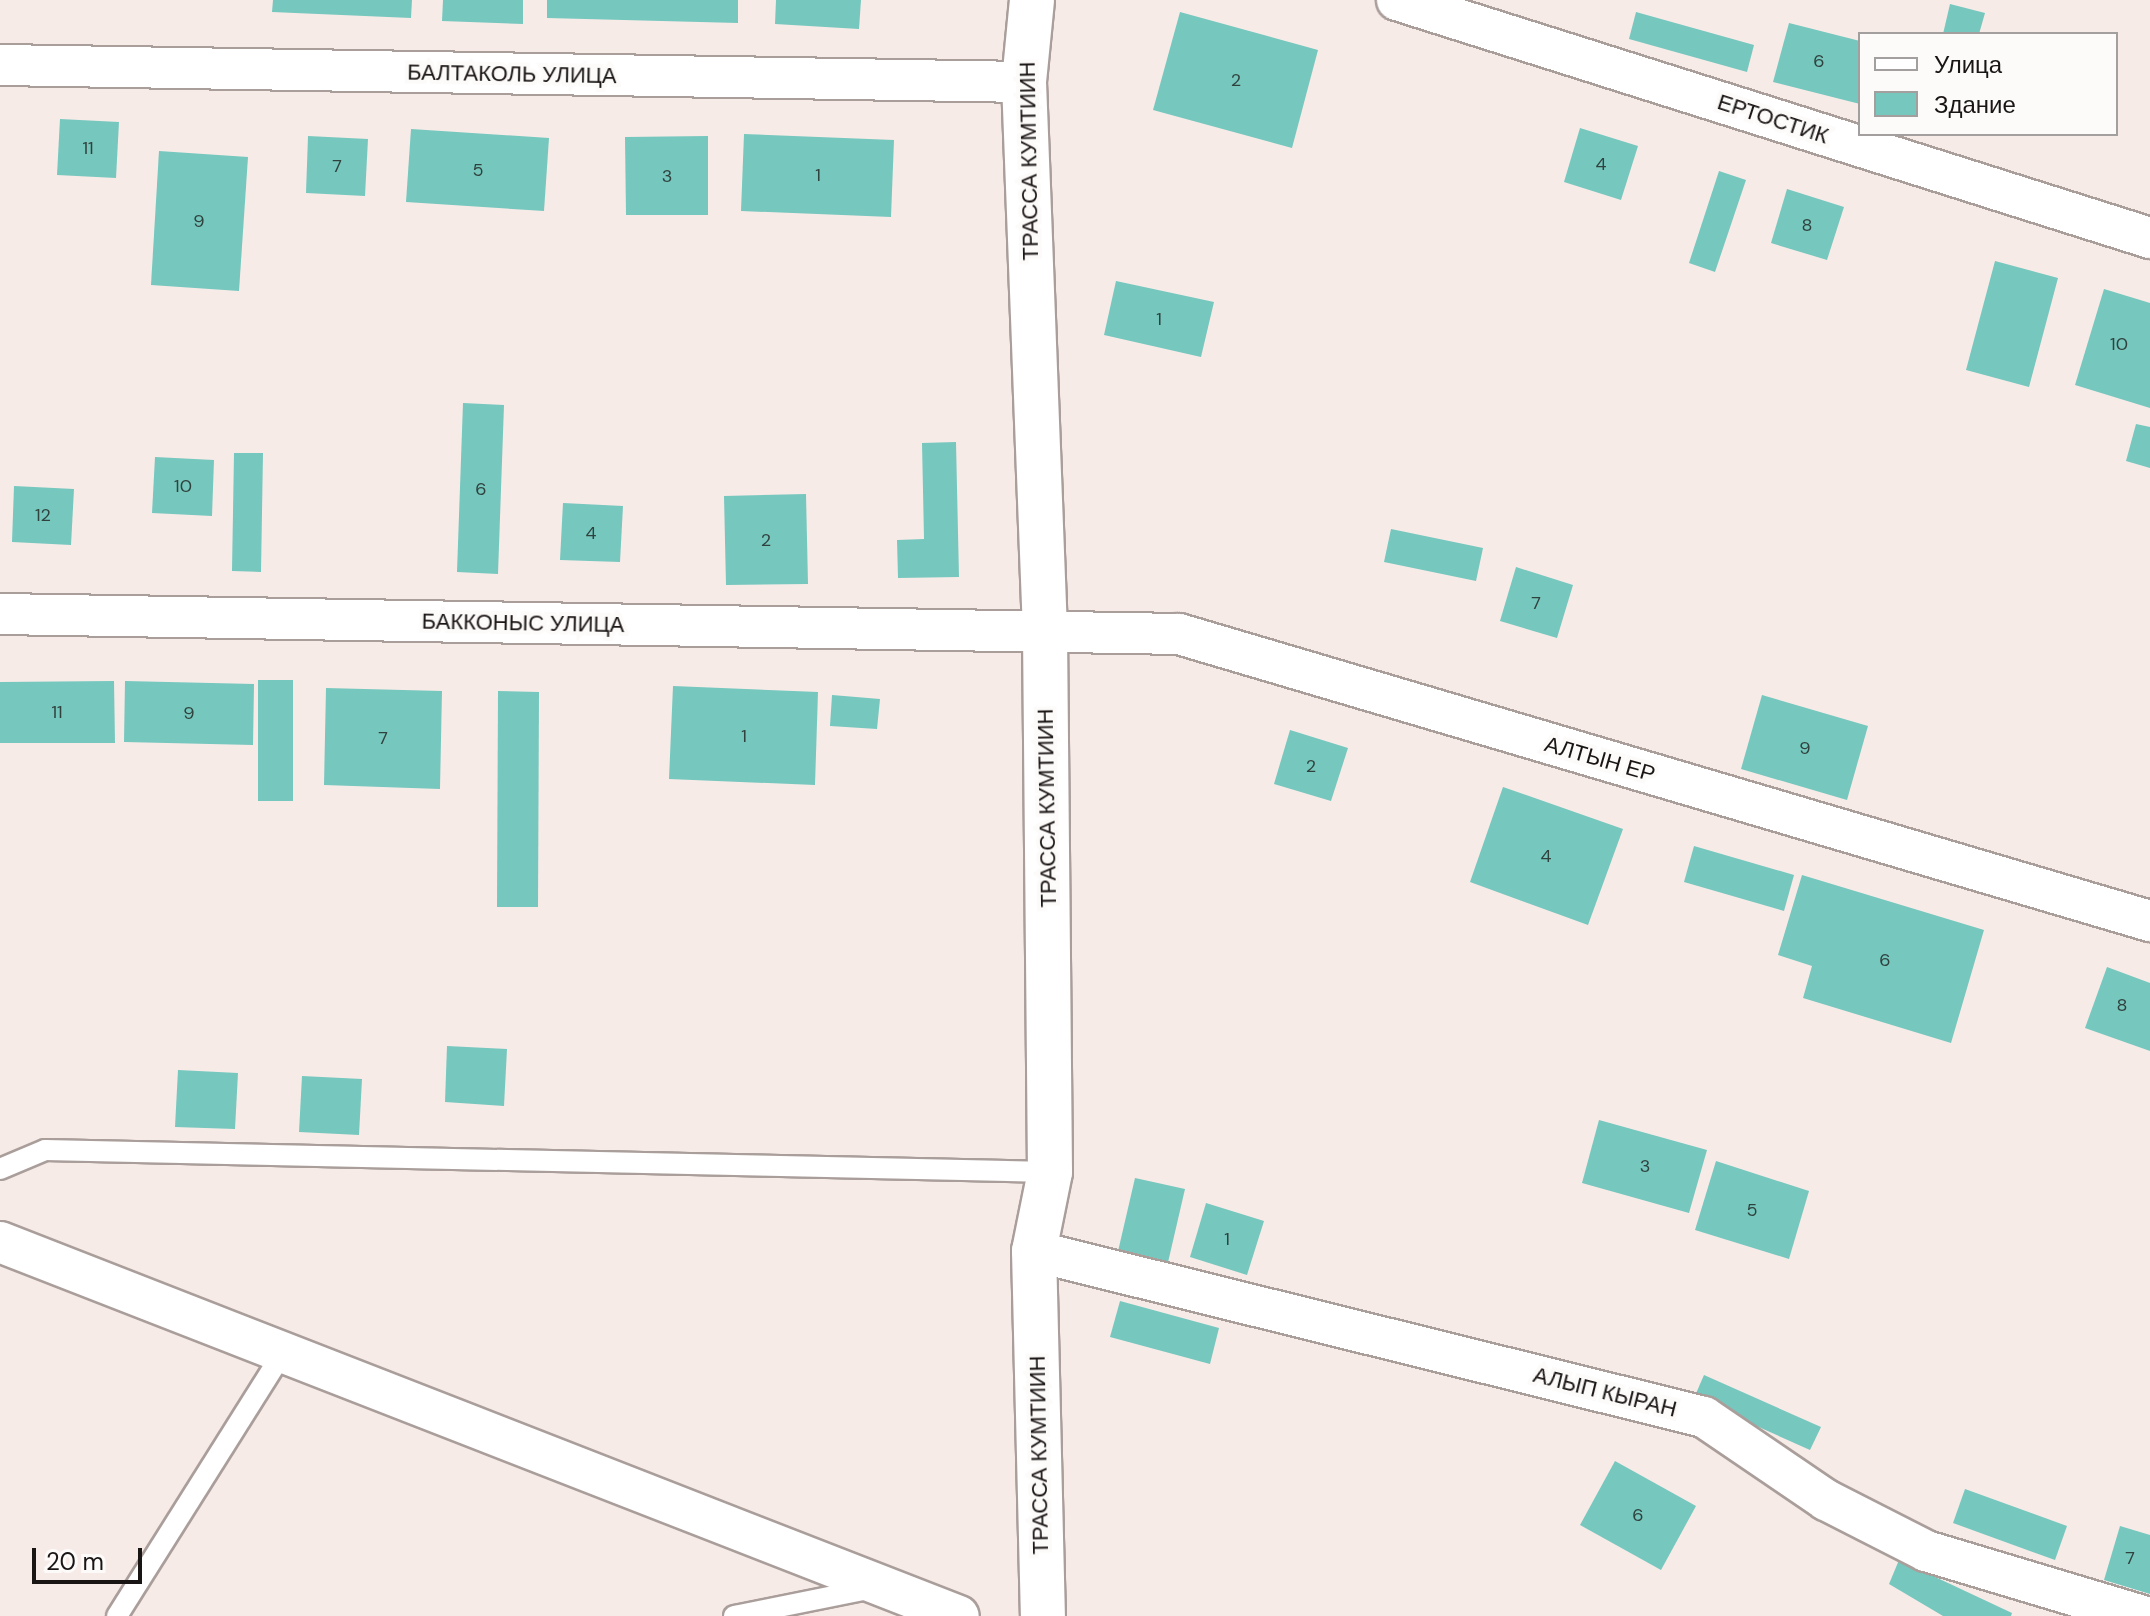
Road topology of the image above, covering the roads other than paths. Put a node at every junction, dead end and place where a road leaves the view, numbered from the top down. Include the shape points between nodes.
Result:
1 (1032, 0) edge
2 (1397, 0) edge
3 (0, 65) edge
4 (1024, 82) junction
5 (2150, 238) edge
6 (0, 614) edge
7 (1045, 632) junction
8 (2150, 921) edge
9 (0, 1169) edge
10 (1050, 1172) junction
11 (0, 1242) edge
12 (1034, 1251) junction
13 (283, 1352) junction
14 (881, 1586) junction
15 (117, 1616) edge
16 (734, 1616) edge
17 (959, 1616) edge
18 (1043, 1616) edge
19 (2143, 1616) edge

1 - 4 street, ТРАССА КУМТИИН
2 - 5 street, ЕРТОСТИК
3 - 4 street, БАЛТАКОЛЬ УЛИЦА
4 - 7 street, ТРАССА КУМТИИН
6 - 7 street, БАККОНЫС УЛИЦА
7 - 8 street, АЛТЫН ЕР via 1179,634
7 - 10 street, ТРАССА КУМТИИН
9 - 10 lane via 45,1150
10 - 12 street, ТРАССА КУМТИИН
11 - 13 street
12 - 18 street, ТРАССА КУМТИИН
12 - 19 street, АЛЫП КЫРАН via 1704,1417 1826,1500 1926,1551
13 - 14 street
13 - 15 lane
14 - 16 lane
14 - 17 street

